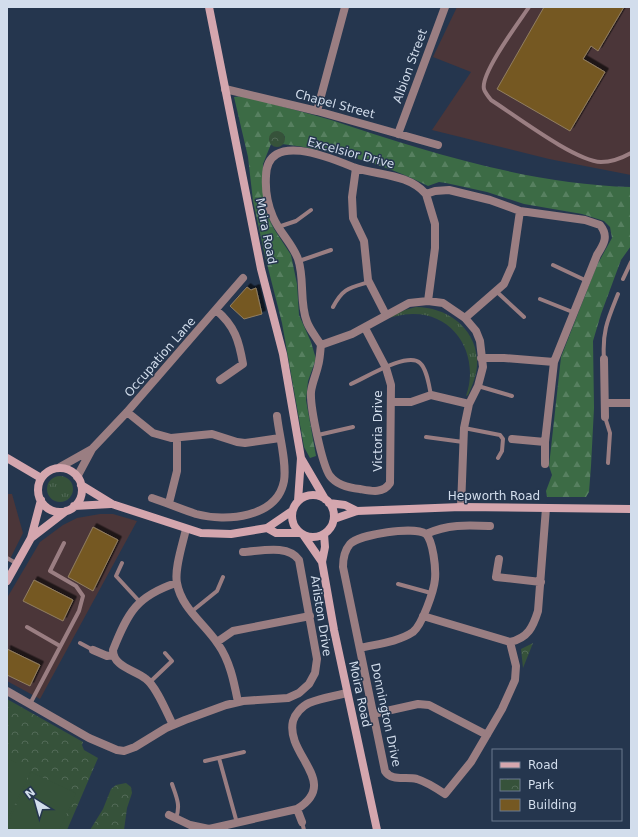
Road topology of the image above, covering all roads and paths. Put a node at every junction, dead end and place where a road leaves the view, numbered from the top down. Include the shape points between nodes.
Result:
1 (209, 7) edge
2 (345, 7) edge
3 (445, 7) edge
4 (528, 7) edge
5 (225, 89) junction
6 (318, 111) junction
7 (398, 134) junction
8 (438, 145) dead end
9 (631, 153) edge
10 (356, 168) junction
11 (426, 194) junction
12 (310, 210) dead end
13 (520, 211) junction
14 (278, 227) junction
15 (331, 250) dead end
16 (298, 261) junction
17 (631, 262) edge
18 (553, 265) dead end
19 (243, 278) dead end
20 (623, 279) dead end
21 (587, 281) junction
22 (369, 282) junction
23 (497, 292) junction
24 (618, 294) dead end
25 (540, 299) dead end
26 (428, 301) junction
27 (333, 307) dead end
28 (216, 310) junction
29 (575, 313) junction
30 (386, 314) junction
31 (524, 317) dead end
32 (466, 318) junction
33 (365, 328) junction
34 (321, 345) junction
35 (482, 358) junction
36 (604, 359) joint
37 (554, 362) junction
38 (386, 368) junction
39 (220, 380) dead end
40 (351, 384) dead end
41 (478, 386) junction
42 (431, 396) junction
43 (512, 396) dead end
44 (392, 402) junction
45 (606, 403) junction
46 (631, 403) edge
47 (469, 404) junction
48 (127, 412) junction
49 (277, 416) dead end
50 (605, 417) joint
51 (353, 427) dead end
52 (464, 428) junction
53 (318, 435) junction
54 (426, 437) dead end
55 (177, 438) junction
56 (280, 438) junction
57 (512, 439) dead end
58 (463, 442) junction
59 (545, 442) junction
60 (92, 449) junction
61 (7, 458) edge
62 (301, 458) junction
63 (498, 458) dead end
64 (608, 463) dead end
65 (545, 464) dead end
66 (60, 467) junction
67 (41, 478) junction
68 (79, 481) junction
69 (152, 498) dead end
70 (41, 500) junction
71 (298, 501) junction
72 (327, 501) junction
73 (169, 503) junction
74 (112, 504) junction
75 (74, 506) junction
76 (461, 507) junction
77 (546, 508) junction
78 (631, 509) edge
79 (66, 511) junction
80 (292, 511) junction
81 (357, 511) junction
82 (334, 519) junction
83 (490, 526) dead end
84 (267, 528) junction
85 (186, 529) junction
86 (302, 534) junction
87 (324, 534) junction
88 (426, 534) junction
89 (31, 538) junction
90 (64, 543) dead end
91 (243, 552) dead end
92 (7, 558) edge
93 (499, 559) dead end
94 (322, 562) junction
95 (16, 563) junction
96 (122, 563) dead end
97 (223, 577) dead end
98 (7, 581) edge
99 (541, 582) junction
100 (176, 583) junction
101 (398, 584) dead end
102 (431, 593) junction
103 (139, 601) junction
104 (192, 612) junction
105 (310, 616) junction
106 (423, 616) junction
107 (27, 627) dead end
108 (217, 642) junction
109 (510, 642) junction
110 (80, 644) dead end
111 (60, 646) junction
112 (360, 648) junction
113 (93, 650) joint
114 (165, 653) dead end
115 (113, 655) junction
116 (150, 682) junction
117 (7, 691) edge
118 (347, 693) junction
119 (238, 702) junction
120 (30, 705) junction
121 (373, 714) junction
122 (173, 725) junction
123 (487, 735) junction
124 (244, 752) dead end
125 (219, 758) junction
126 (205, 761) dead end
127 (172, 784) dead end
128 (297, 809) junction
129 (172, 817) joint
130 (237, 823) junction
131 (303, 826) edge
132 (209, 829) edge
133 (378, 830) edge

1 - 5 street, Moira Road
2 - 6 street
3 - 7 street, Albion Street
4 - 9 lane via 488,70 484,83 487,95 559,144 587,159 609,161
5 - 6 street, Chapel Street
5 - 62 street, Moira Road via 261,269 283,354
6 - 7 street, Chapel Street
7 - 8 street, Chapel Street
10 - 11 street, Excelsior Drive via 413,183
10 - 14 street, Excelsior Drive via 306,151 285,150 272,156 266,168 265,187 269,206
10 - 22 street via 352,197 353,218 364,242
11 - 13 street via 449,190 484,198
11 - 26 street via 435,224 435,248
12 - 14 lane via 296,221
13 - 21 street via 585,220 600,225 605,233 605,240
13 - 23 street via 512,266 504,284
14 - 16 street, Excelsior Drive via 291,245
15 - 16 lane
16 - 34 street, Excelsior Drive via 306,321
17 - 20 lane
18 - 21 lane
19 - 28 street, Occupation Lane
21 - 29 street
22 - 27 lane via 348,288 340,294
22 - 30 street
23 - 31 lane
23 - 32 street
24 - 36 lane via 605,326
25 - 29 lane
26 - 30 street via 409,303
26 - 32 street via 443,303
28 - 39 street via 226,318 239,340 243,364
28 - 48 street, Occupation Lane
29 - 37 street
30 - 33 street
32 - 35 street via 480,341
33 - 34 street
33 - 38 street, Victoria Drive
34 - 53 street, Victoria Drive via 311,392
35 - 37 street
35 - 41 street
36 - 45 street
37 - 59 street
38 - 40 lane
38 - 42 lane via 412,359 421,363
38 - 44 street, Victoria Drive
41 - 43 lane
41 - 47 street
42 - 44 street via 411,402
42 - 47 street
44 - 53 street, Victoria Drive via 390,483 383,490 376,492 350,488 329,475
45 - 46 street
45 - 50 street
47 - 52 street
48 - 55 street via 153,433 167,438
48 - 60 street, Occupation Lane
49 - 56 street
50 - 64 lane via 610,433
51 - 53 lane
52 - 58 street
52 - 63 lane via 500,435 503,439 502,451
54 - 58 lane
55 - 56 street via 212,434 236,442
55 - 73 street via 177,471
56 - 73 street via 284,480 277,496 266,507 250,514 221,517 196,514
57 - 59 street
58 - 76 street
59 - 65 street
60 - 66 street
60 - 68 street
61 - 67 street
62 - 71 street, Moira Road
62 - 72 street, Moira Road
66 - 67 street via 50,470
66 - 68 street via 66,468
67 - 70 street via 38,494
68 - 74 street via 94,494
68 - 75 street via 80,498
69 - 73 street
70 - 79 street via 44,505 56,511
70 - 89 street
71 - 72 street via 308,495 320,496
71 - 80 street
72 - 81 street, Hepworth Road
72 - 82 street via 332,508
74 - 75 street
74 - 85 street
75 - 79 street
76 - 77 street, Hepworth Road
76 - 81 street, Hepworth Road
77 - 78 street, Hepworth Road
77 - 99 street
79 - 89 street
80 - 84 street
80 - 86 street via 293,524
81 - 82 street, Hepworth Road
82 - 87 street
83 - 88 street, Donnington Drive via 461,524
84 - 85 street via 231,534
84 - 86 street via 276,533
85 - 100 street
86 - 87 street via 311,538
86 - 94 street, Moira Road
87 - 94 street, Moira Road
88 - 102 street via 430,540 435,571
88 - 112 street, Donnington Drive via 409,531 362,536 347,548 343,556 343,567
89 - 95 street
90 - 111 lane via 50,571 76,586 82,596 79,611
91 - 105 street, Arliston Drive via 286,550 296,555 302,567
92 - 95 lane
93 - 99 street via 496,577
94 - 118 street, Moira Road
95 - 98 street
96 - 103 lane via 116,576
97 - 104 lane via 216,591
99 - 109 street via 534,626 523,637
100 - 103 street via 156,590
100 - 104 street
101 - 102 lane
102 - 106 street
103 - 115 street via 116,641
104 - 108 street
105 - 108 street via 233,631
105 - 119 street, Arliston Drive via 317,658 315,673 309,684 288,698
106 - 109 street
106 - 112 street via 418,627 407,636
107 - 111 lane
108 - 119 street via 230,668
109 - 123 street, Donnington Drive via 516,666 515,680
110 - 113 lane
111 - 120 lane
112 - 121 street, Donnington Drive
113 - 115 street via 106,656
114 - 116 lane via 172,661
115 - 116 street via 117,662
116 - 122 street
117 - 120 street, Arliston Drive
118 - 128 street via 308,704 294,717 292,739 313,775 314,783 313,792 308,800
118 - 133 street, Moira Road
119 - 122 street, Arliston Drive
120 - 122 street, Arliston Drive via 70,728 117,750 135,747
121 - 123 street via 429,704
121 - 123 street, Donnington Drive via 383,767 387,774 396,778 417,779 445,794 471,762
124 - 125 lane
125 - 126 lane
125 - 130 lane
127 - 129 lane via 179,802 179,810
128 - 130 street
128 - 131 street
129 - 132 street via 190,825
130 - 132 street

